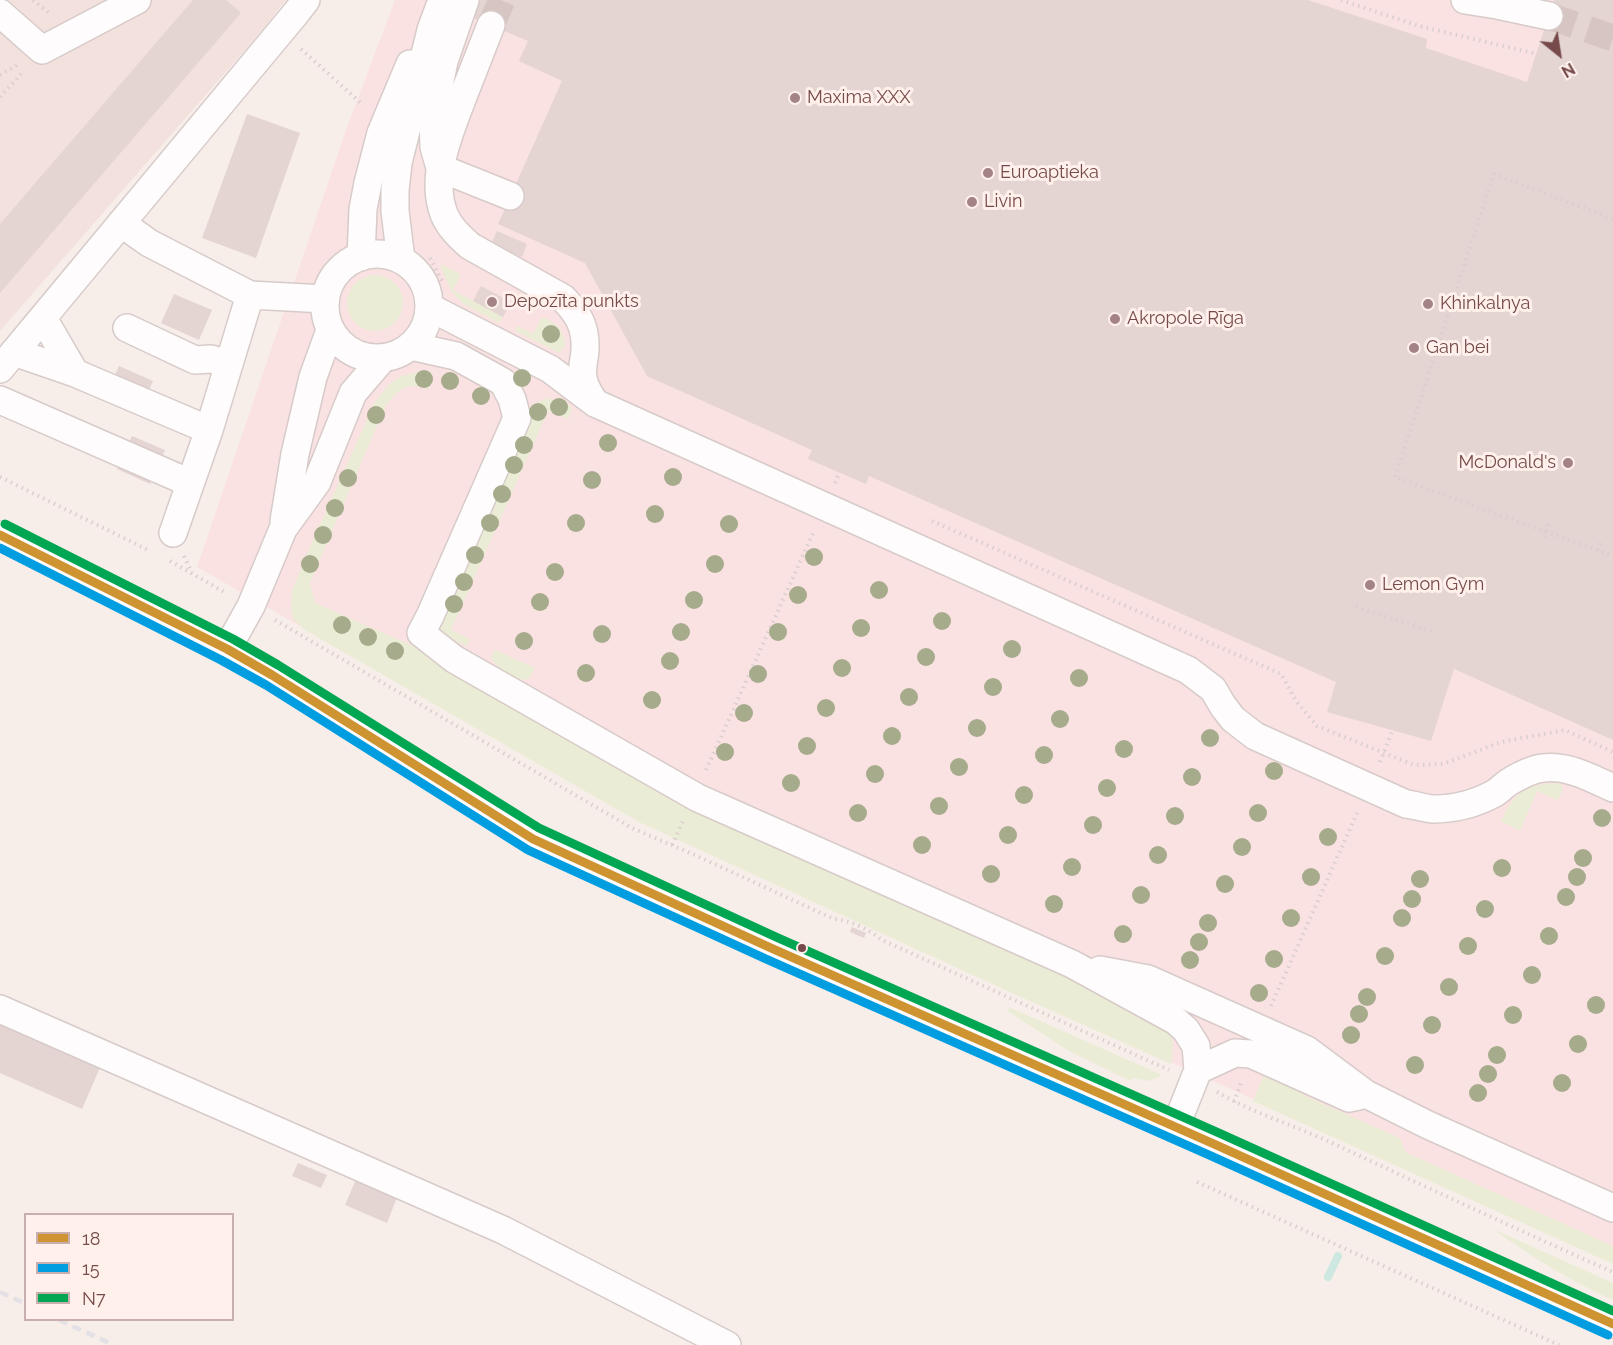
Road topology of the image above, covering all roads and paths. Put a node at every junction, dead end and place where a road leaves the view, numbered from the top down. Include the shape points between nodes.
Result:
1 (137, 0) edge
2 (442, 0) edge
3 (465, 0) edge
4 (1341, 0) edge
5 (1465, 0) edge
6 (290, 11) edge
7 (0, 13) edge
8 (1549, 16) tunnel mouth
9 (491, 25) tunnel mouth
10 (431, 30) junction
11 (42, 50) junction
12 (1537, 54) dead end
13 (0, 97) edge
14 (366, 107) dead end
15 (440, 168) junction
16 (510, 196) dead end
17 (1613, 219) edge
18 (121, 223) junction
19 (413, 255) junction
20 (361, 257) junction
21 (250, 295) junction
22 (437, 298) junction
23 (325, 299) junction
24 (43, 318) junction
25 (127, 328) dead end
26 (330, 330) junction
27 (411, 346) junction
28 (383, 358) junction
29 (7, 361) edge
30 (229, 364) junction
31 (75, 373) junction
32 (0, 400) edge
33 (594, 403) junction
34 (209, 430) junction
35 (839, 473) dead end
36 (826, 475) dead end
37 (0, 477) edge
38 (836, 480) junction
39 (190, 483) junction
40 (845, 483) dead end
41 (825, 507) junction
42 (931, 521) dead end
43 (1549, 524) dead end
44 (283, 529) junction
45 (0, 535) edge
46 (1544, 537) dead end
47 (1601, 542) dead end
48 (169, 545) joint
49 (1598, 550) junction
50 (154, 553) dead end
51 (1613, 556) edge
52 (251, 606) junction
53 (1356, 607) dead end
54 (1431, 631) dead end
55 (227, 649) junction
56 (1393, 729) dead end
57 (1613, 752) edge
58 (1384, 753) junction
59 (1368, 788) junction
60 (1613, 788) edge
61 (694, 796) junction
62 (672, 845) junction
63 (1078, 967) junction
64 (0, 1009) edge
65 (1261, 1029) junction
66 (1251, 1054) junction
67 (1196, 1076) junction
68 (1366, 1094) junction
69 (1234, 1102) junction
70 (1175, 1128) junction
71 (1197, 1182) dead end
72 (1613, 1208) edge
73 (1613, 1272) edge
74 (1613, 1324) edge
75 (727, 1345) edge
76 (1559, 1345) edge

1 - 11 street
2 - 10 street
3 - 15 street via 444,61 433,116 434,147
4 - 12 path via 1419,27
5 - 8 street
6 - 14 path
6 - 18 street
7 - 11 street
9 - 15 street via 445,143
10 - 19 street via 395,190 395,211
10 - 20 street via 408,67 381,133 365,200
11 - 13 path
15 - 16 street
15 - 33 street via 443,213 457,234 470,246 562,298 578,316 584,330 582,377
17 - 49 path via 1494,174 1395,477
18 - 21 street via 149,243
18 - 24 street
19 - 20 street
19 - 22 street via 413,268 428,292
19 - 22 path via 437,270
20 - 23 street via 338,272
21 - 23 street
21 - 30 street
22 - 27 street via 421,335
22 - 33 street via 550,369
23 - 26 street
24 - 29 street
24 - 31 street
25 - 30 street via 195,360
26 - 28 street via 340,345 352,352
26 - 44 street via 313,377 297,443
27 - 28 street
27 - 61 street via 456,356 503,382 517,418 421,633 454,659
28 - 44 street via 353,393 317,482
29 - 31 street
30 - 34 street
31 - 34 street
32 - 39 street
33 - 41 street
34 - 39 street
35 - 38 path
36 - 38 path
37 - 50 path
38 - 40 path
38 - 41 path
39 - 48 street
41 - 59 street via 1188,670 1213,689 1233,719 1255,736
41 - 61 path
42 - 58 path via 1281,674 1296,701 1317,726
43 - 46 path
44 - 52 street
45 - 55 street
47 - 49 path
48 - 52 path
49 - 51 path
52 - 55 street
52 - 62 path via 632,828
53 - 54 path
55 - 70 street via 533,839
56 - 58 path
57 - 58 path via 1565,730 1502,742 1443,764 1414,765
58 - 59 path
59 - 60 street via 1406,804 1431,809 1476,801 1542,768 1577,772
59 - 65 path
61 - 62 path
61 - 63 street
62 - 67 path
63 - 65 street via 1148,979
63 - 67 street via 1186,1029 1196,1046
64 - 75 street via 503,1230
65 - 68 street via 1307,1050
66 - 67 street via 1235,1053
66 - 68 street via 1349,1098
66 - 69 path
67 - 69 path
67 - 70 street
68 - 72 street
69 - 73 path via 1324,1139
70 - 74 street
71 - 76 path

